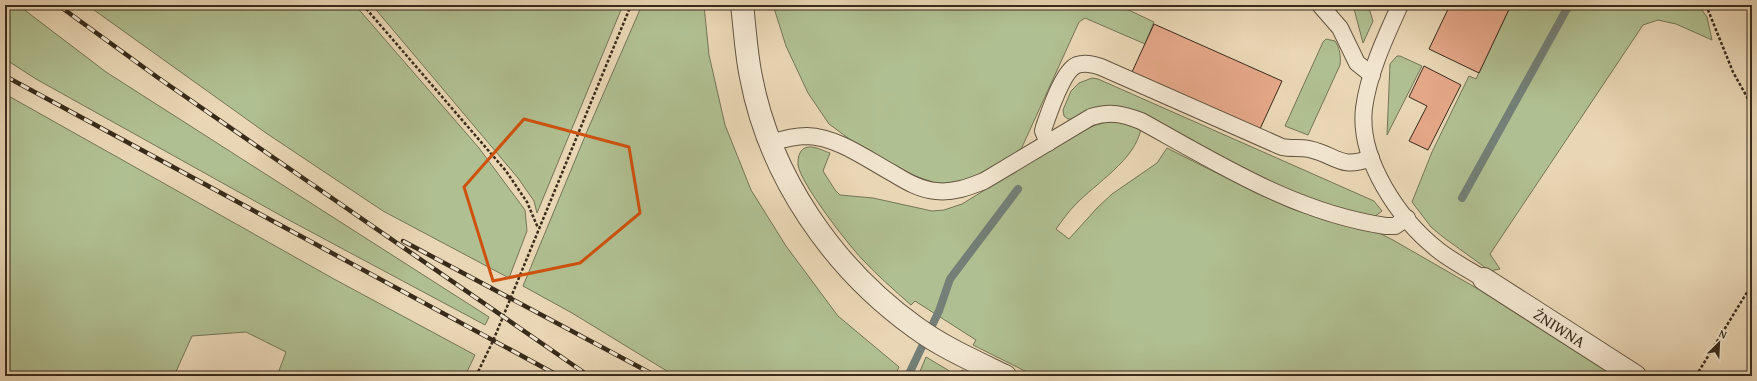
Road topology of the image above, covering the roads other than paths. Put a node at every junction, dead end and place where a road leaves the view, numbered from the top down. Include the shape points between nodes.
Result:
1 (742, 5) edge
2 (1320, 5) edge
3 (1400, 5) edge
4 (1372, 75) junction
5 (771, 143) junction
6 (1048, 143) junction
7 (1371, 158) junction
8 (1407, 218) junction
9 (1484, 279) joint
10 (1005, 376) edge
11 (1635, 376) edge

1 - 5 street via 751,77
2 - 4 lane via 1340,28 1357,63
3 - 4 lane
4 - 7 lane via 1365,103 1364,121
5 - 6 lane via 796,136 821,138 841,145 915,185 943,191 984,181
5 - 10 street via 790,185 827,242 859,279 890,308 924,334
6 - 7 lane via 1044,127 1064,78 1072,67 1088,63 1282,147 1310,149 1349,164
6 - 8 lane via 1091,118 1109,113 1125,115 1232,172 1316,209 1386,226 1395,226
7 - 8 lane via 1393,200
8 - 9 lane via 1439,250
9 - 11 street, ŻNIWNA

